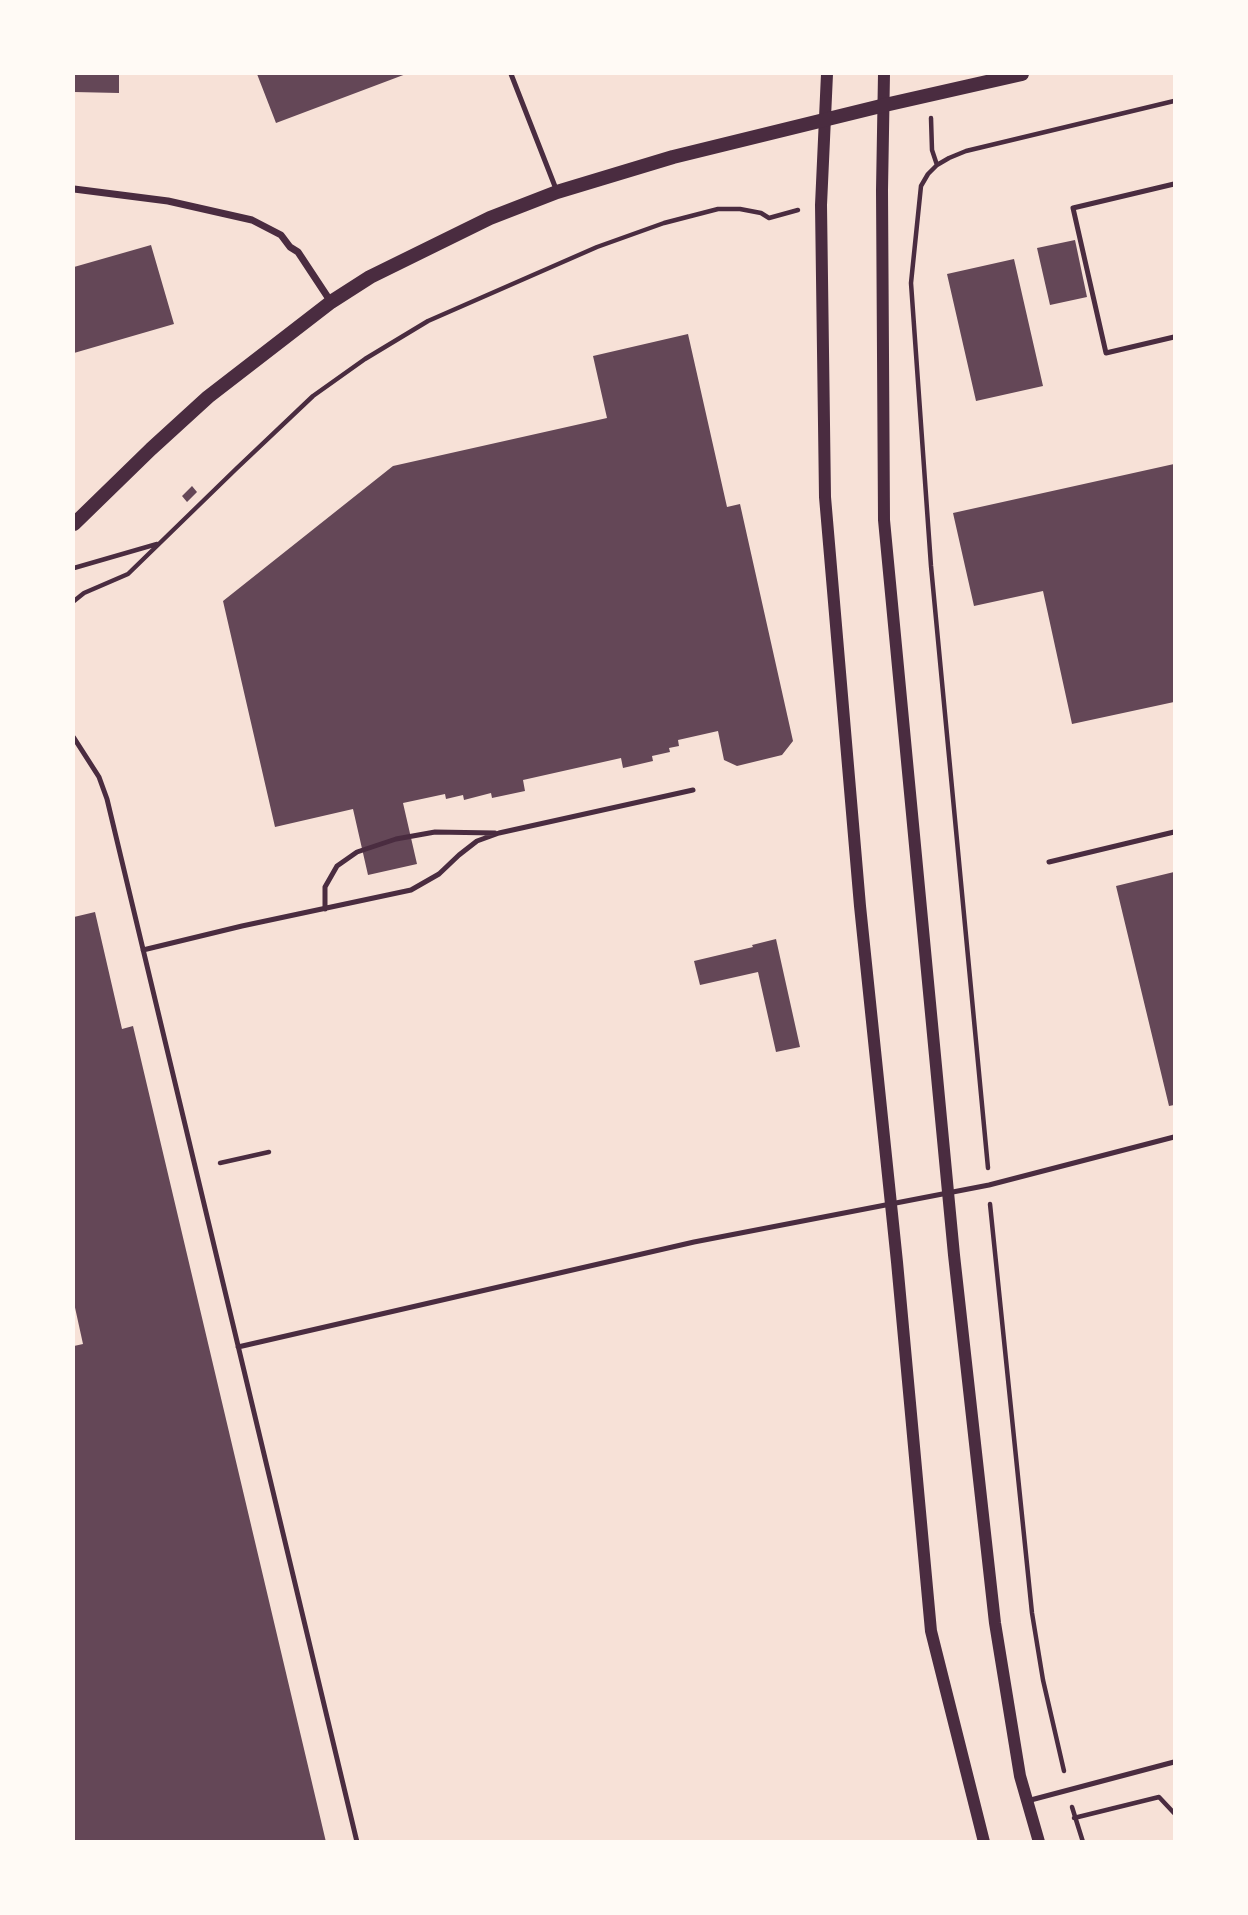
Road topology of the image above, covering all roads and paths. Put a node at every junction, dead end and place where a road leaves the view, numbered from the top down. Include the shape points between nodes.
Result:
1 (511, 74) edge
2 (827, 74) edge
3 (884, 74) edge
4 (1022, 74) edge
5 (1174, 101) edge
6 (884, 105) junction
7 (825, 119) junction
8 (932, 150) dead end
9 (937, 165) junction
10 (1174, 184) edge
11 (913, 185) dead end
12 (921, 186) junction
13 (74, 189) edge
14 (557, 192) junction
15 (778, 215) dead end
16 (331, 302) junction
17 (1174, 337) edge
18 (74, 524) edge
19 (159, 544) junction
20 (74, 568) edge
21 (74, 601) edge
22 (74, 738) edge
23 (692, 790) dead end
24 (1174, 832) edge
25 (499, 833) junction
26 (1049, 862) dead end
27 (325, 909) junction
28 (143, 950) junction
29 (1174, 1137) edge
30 (269, 1152) dead end
31 (987, 1157) dead end
32 (220, 1163) dead end
33 (949, 1193) junction
34 (891, 1205) junction
35 (992, 1219) dead end
36 (238, 1347) junction
37 (1174, 1762) edge
38 (1065, 1775) dead end
39 (1027, 1801) junction
40 (1072, 1808) dead end
41 (1174, 1812) edge
42 (1074, 1818) junction
43 (357, 1842) edge
44 (984, 1842) edge
45 (1039, 1842) edge
46 (1083, 1842) edge

1 - 14 lane
2 - 7 street
3 - 6 street
4 - 6 main road
5 - 9 path via 966,151
6 - 7 main road
6 - 33 street via 884,520
7 - 14 main road
7 - 34 street via 821,205 825,497
8 - 9 path
9 - 12 path
10 - 17 lane via 1073,208 1106,353
11 - 12 path
12 - 31 path via 911,282 931,566
13 - 16 street via 168,201 252,220 281,234
14 - 16 main road via 429,247
15 - 19 path via 768,218 761,212 718,209 664,223 597,247 428,321 313,396
16 - 18 main road via 208,397
19 - 20 path
19 - 21 path via 128,574
22 - 28 lane via 107,799
23 - 25 lane
24 - 26 lane
25 - 27 lane via 477,841 439,874 411,890
25 - 27 lane via 435,832 357,852 337,866 325,887
27 - 28 lane
28 - 36 lane
29 - 33 lane
30 - 32 path
33 - 34 lane
33 - 39 street via 995,1623
34 - 36 lane via 694,1242
34 - 44 street via 931,1631
35 - 38 path via 1032,1613
36 - 43 lane
37 - 39 lane
39 - 45 street
40 - 42 path
41 - 42 path via 1159,1797
42 - 46 path

